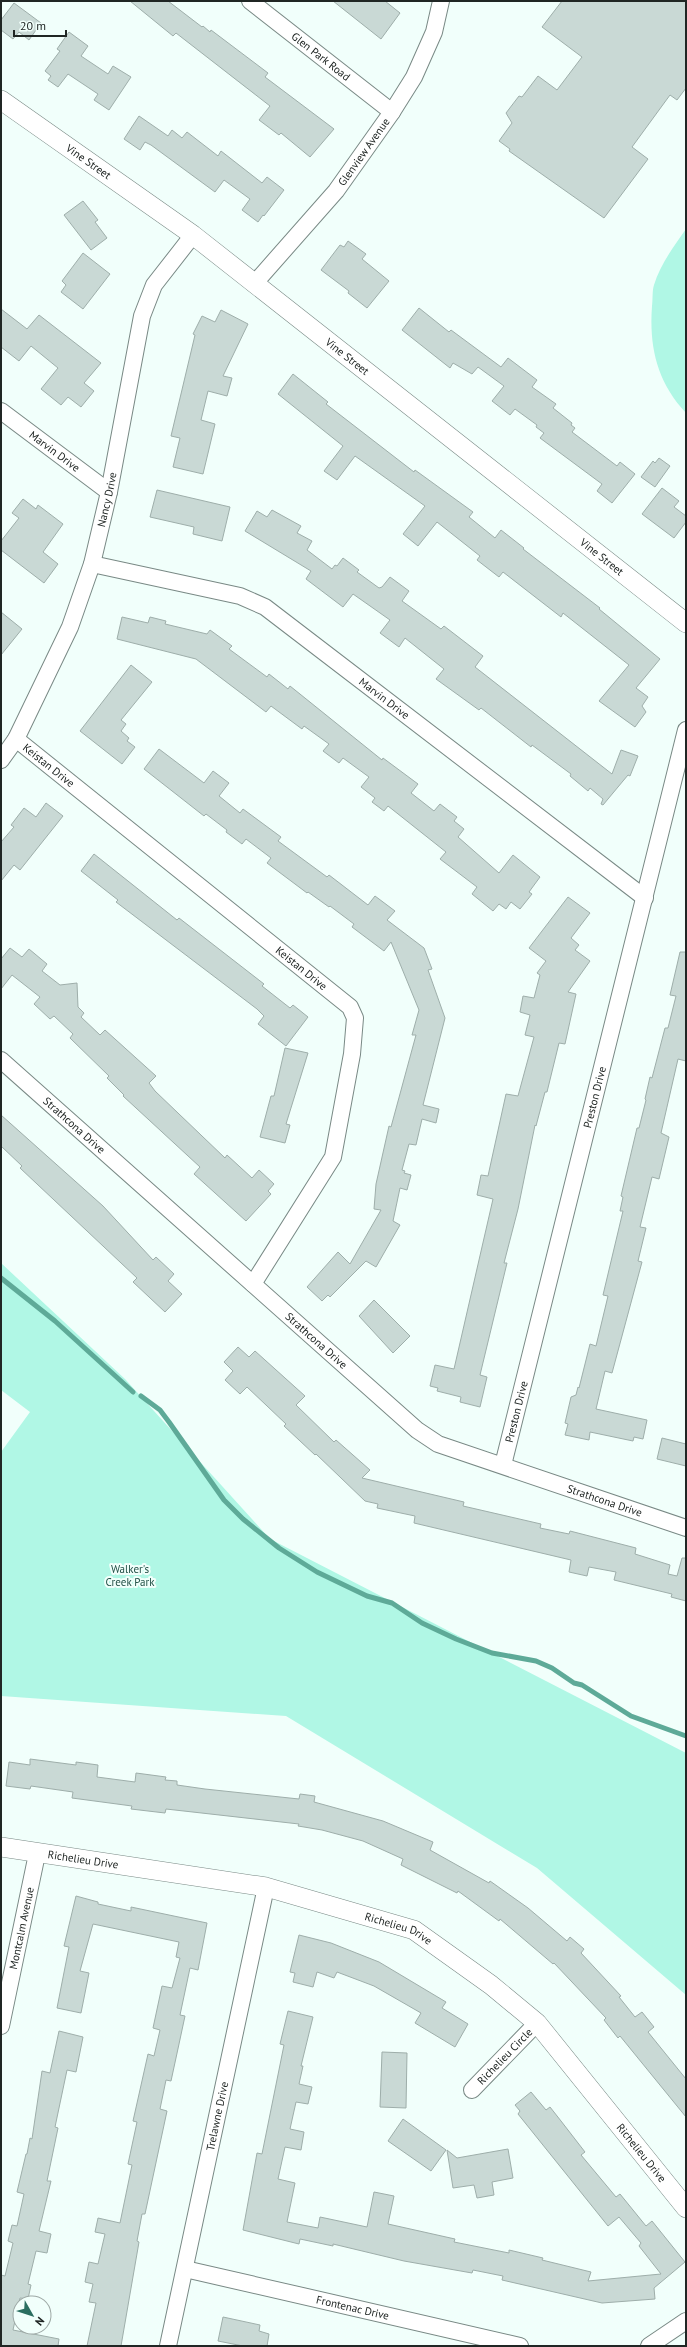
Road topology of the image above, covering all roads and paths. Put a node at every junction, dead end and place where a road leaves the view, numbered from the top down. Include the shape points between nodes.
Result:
1 (250, 1) edge
2 (441, 1) edge
3 (1, 100) edge
4 (392, 112) junction
5 (193, 235) junction
6 (254, 284) junction
7 (1, 411) edge
8 (109, 492) junction
9 (92, 564) junction
10 (686, 623) edge
11 (686, 730) edge
12 (16, 739) junction
13 (1, 760) edge
14 (645, 898) junction
15 (1, 1060) edge
16 (253, 1284) junction
17 (503, 1465) junction
18 (686, 1528) edge
19 (1, 1847) edge
20 (37, 1854) junction
21 (266, 1887) junction
22 (537, 2023) junction
23 (1, 2026) edge
24 (472, 2090) dead end
25 (686, 2208) edge
26 (185, 2270) junction
27 (686, 2322) edge
28 (168, 2346) edge
29 (520, 2346) edge
30 (649, 2346) edge

1 - 4 street, Glen Park Road
2 - 4 street, Glenview Avenue via 434,32 420,64
3 - 5 street, Vine Street
4 - 6 street, Glenview Avenue via 336,191
5 - 6 street, Vine Street
5 - 8 street, Nancy Drive via 154,285 142,316
6 - 10 street, Vine Street
7 - 8 street, Marvin Drive
8 - 9 street, Nancy Drive
9 - 12 street, Nancy Drive via 70,627
9 - 14 street, Marvin Drive via 240,596 265,607
11 - 14 street, Preston Drive
12 - 13 street, Nancy Drive
12 - 16 street, Keistan Drive via 350,1007 354,1018 352,1054 333,1157
14 - 17 street, Preston Drive
15 - 16 street, Strathcona Drive
16 - 17 street, Strathcona Drive via 417,1430 438,1444
17 - 18 street, Strathcona Drive
19 - 20 street, Richelieu Drive
20 - 21 street, Richelieu Drive
20 - 23 street, Montcalm Avenue
21 - 22 street, Richelieu Drive via 414,1930 491,1985
21 - 26 street, Trelawne Drive
22 - 24 street, Richelieu Circle
22 - 25 street, Richelieu Drive
26 - 28 street, Trelawne Drive
26 - 29 street, Frontenac Drive
27 - 30 street

